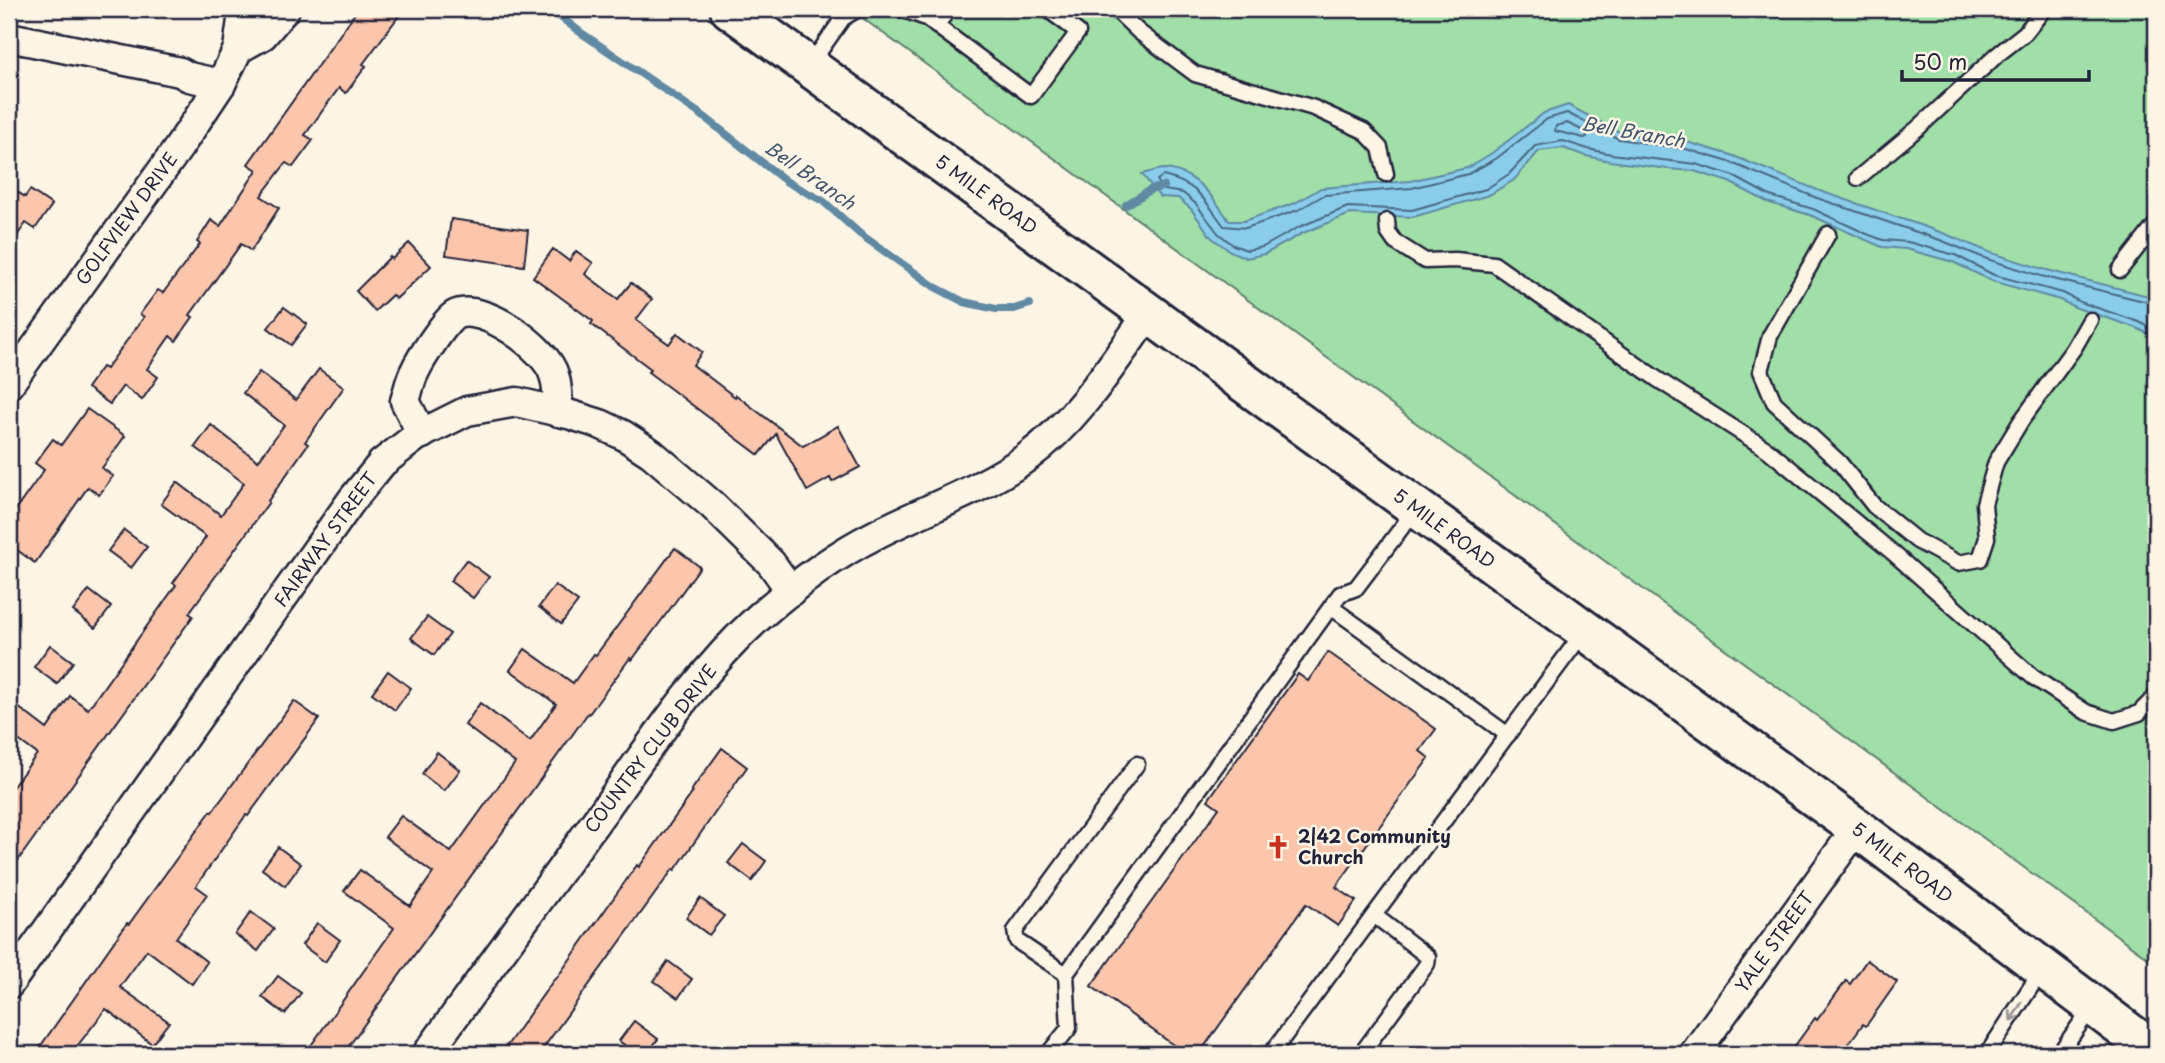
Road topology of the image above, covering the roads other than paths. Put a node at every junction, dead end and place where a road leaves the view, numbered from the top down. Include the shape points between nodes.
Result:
1 (247, 9) edge
2 (285, 9) edge
3 (730, 9) edge
4 (858, 9) edge
5 (901, 9) edge
6 (949, 9) edge
7 (1047, 9) edge
8 (1115, 9) edge
9 (2044, 9) edge
10 (936, 26) junction
11 (9, 37) edge
12 (238, 49) junction
13 (809, 66) junction
14 (221, 84) junction
15 (1387, 174) dead end
16 (1858, 178) dead end
17 (1387, 221) dead end
18 (2156, 224) edge
19 (1828, 234) dead end
20 (2120, 270) dead end
21 (1148, 314) junction
22 (2090, 320) dead end
23 (9, 384) edge
24 (559, 412) junction
25 (422, 434) junction
26 (1416, 509) junction
27 (791, 591) junction
28 (1331, 607) junction
29 (1584, 631) junction
30 (2156, 696) edge
31 (1508, 735) junction
32 (1137, 764) dead end
33 (1857, 828) junction
34 (1374, 915) junction
35 (2043, 969) junction
36 (1066, 974) junction
37 (9, 984) edge
38 (2093, 1006) junction
39 (2156, 1053) edge
40 (427, 1054) edge
41 (1048, 1054) edge
42 (1271, 1054) edge
43 (1361, 1054) edge
44 (1694, 1054) edge
45 (1987, 1054) edge
46 (2059, 1054) edge

1 - 12 street, GOLFVIEW DRIVE
2 - 12 street via 263,35
3 - 13 main road, 5 MILE ROAD
4 - 13 lane via 843,18
5 - 10 lane
6 - 10 lane
7 - 10 lane via 1078,32 1031,96
8 - 15 lane via 1195,74 1314,107 1364,131 1380,148
9 - 16 lane via 2025,33
11 - 14 street
12 - 14 street, GOLFVIEW DRIVE
13 - 21 main road, 5 MILE ROAD
14 - 23 street, GOLFVIEW DRIVE
17 - 30 lane via 1395,242 1425,261 1494,264 1657,379 1768,450 2033,677 2086,712 2114,721 2139,713
18 - 20 lane
19 - 22 lane via 1769,336 1761,371 1774,402 1840,463 1874,506 1917,541 1958,563 1980,559 1987,538 1984,503 1996,462
21 - 26 main road, 5 MILE ROAD
21 - 27 street, COUNTRY CLUB DRIVE via 1046,443 993,478 873,536
24 - 25 street, FAIRWAY STREET via 517,402 467,411
24 - 25 street via 554,373 536,347 511,328 467,313 455,315 441,329 414,372 405,401
24 - 27 street, FAIRWAY STREET via 600,424 651,453 771,563
25 - 37 street, FAIRWAY STREET via 382,463 352,500
26 - 28 lane via 1356,588 1340,594
26 - 29 main road, 5 MILE ROAD
27 - 40 street, COUNTRY CLUB DRIVE via 734,642 673,714
28 - 31 lane
28 - 36 lane
29 - 31 lane
29 - 33 main road, 5 MILE ROAD
31 - 34 lane
32 - 36 lane via 1015,931 1017,941
33 - 35 main road, 5 MILE ROAD
33 - 44 street, YALE STREET
34 - 42 lane
34 - 43 lane via 1428,957
35 - 38 main road, 5 MILE ROAD
35 -> 45 lane
36 - 41 lane via 1069,1028
38 - 39 main road, 5 MILE ROAD
38 - 46 lane

